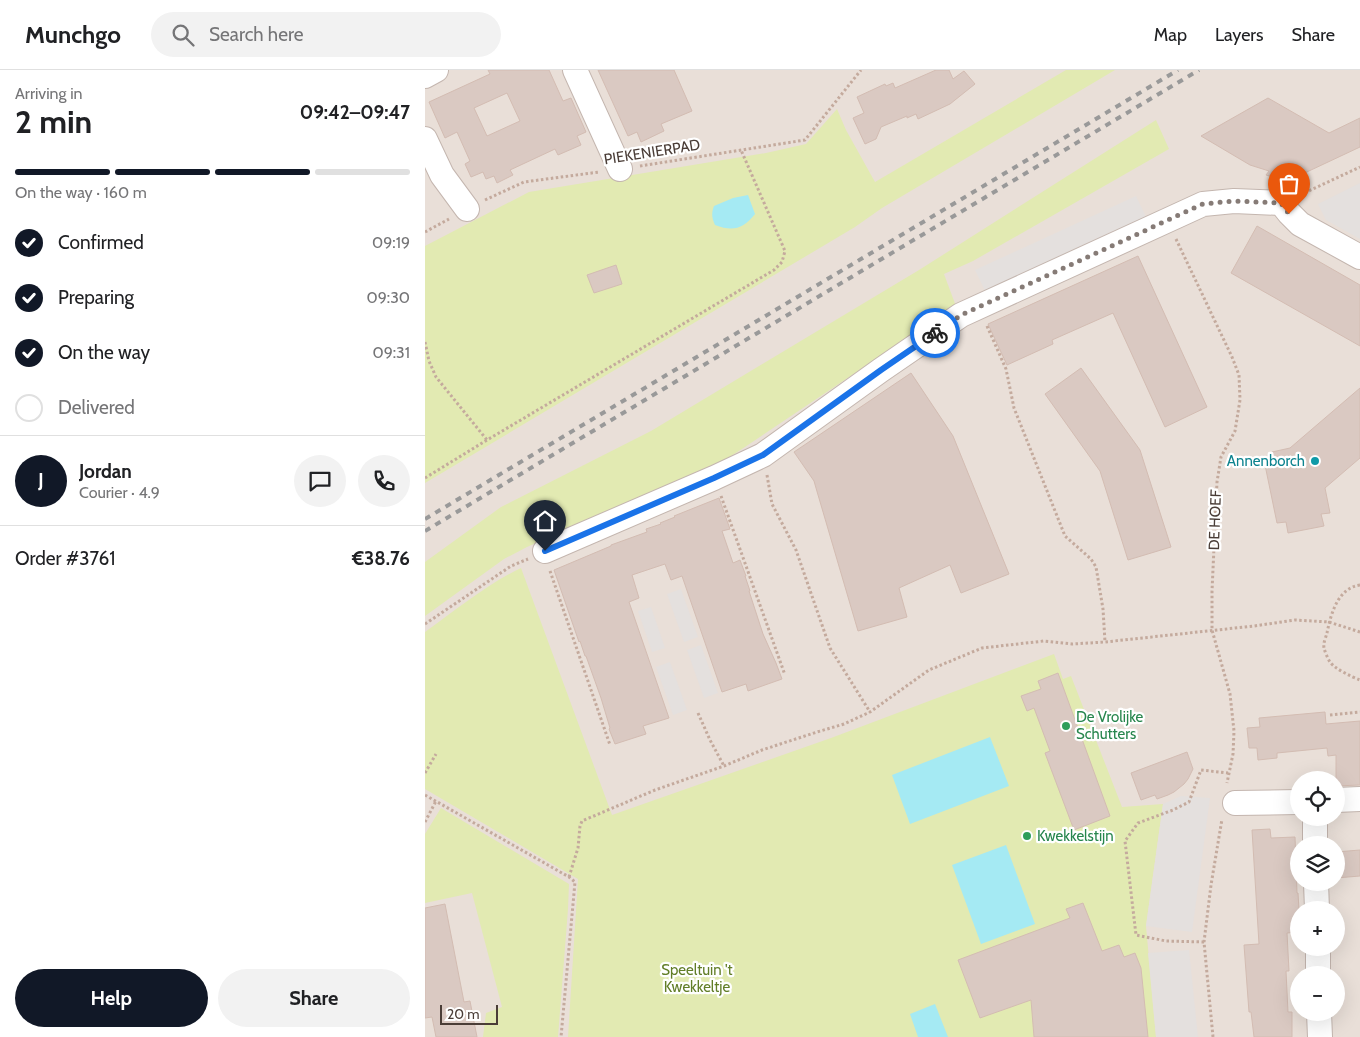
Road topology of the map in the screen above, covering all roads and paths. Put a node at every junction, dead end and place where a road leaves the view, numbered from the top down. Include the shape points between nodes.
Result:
1 (437, 70) edge
2 (575, 70) edge
3 (861, 70) edge
4 (425, 76) edge
5 (425, 139) edge
6 (741, 150) junction
7 (1360, 167) edge
8 (620, 169) junction
9 (1281, 203) junction
10 (467, 210) junction
11 (1167, 220) junction
12 (425, 232) edge
13 (1360, 257) edge
14 (978, 307) junction
15 (425, 342) edge
16 (487, 440) junction
17 (763, 455) junction
18 (425, 478) edge
19 (714, 478) junction
20 (545, 551) junction
21 (1360, 584) edge
22 (1329, 622) junction
23 (425, 624) edge
24 (1212, 630) junction
25 (1360, 632) edge
26 (1105, 642) junction
27 (785, 675) dead end
28 (1360, 680) edge
29 (870, 712) junction
30 (1360, 712) edge
31 (698, 713) dead end
32 (1330, 715) dead end
33 (610, 745) dead end
34 (436, 754) dead end
35 (724, 766) junction
36 (425, 773) edge
37 (1228, 773) junction
38 (425, 795) edge
39 (1360, 799) edge
40 (1345, 800) edge
41 (436, 801) junction
42 (1228, 802) junction
43 (1290, 802) edge
44 (425, 822) edge
45 (569, 877) junction
46 (1204, 942) junction
47 (1319, 1021) edge
48 (561, 1037) edge
49 (1213, 1037) edge
50 (1320, 1037) edge

1 - 4 street
2 - 8 street
3 - 6 path, PIEKENIERPAD via 805,140
5 - 10 street via 443,176
6 - 8 path, PIEKENIERPAD
6 - 16 path via 785,250 782,262 774,270
7 - 9 path
8 - 10 path, PIEKENIERPAD via 524,182
9 - 11 street via 1234,201 1203,204
9 - 13 street via 1299,224
10 - 12 path, PIEKENIERPAD
11 - 14 street
11 - 24 path, DE HOEF via 1239,375 1240,400 1235,431 1221,457 1217,482
14 - 17 street via 897,359
14 - 26 path via 1006,369 1014,408 1065,536 1096,567
15 - 16 path via 436,377
16 - 18 path
17 - 19 street
17 - 29 path via 772,504 796,550 830,648
19 - 20 street
19 - 27 path
20 - 23 path via 511,566
20 - 33 path
21 - 22 path via 1343,594 1334,606
22 - 24 path via 1295,620
22 - 25 path
22 - 28 path via 1324,646 1331,664
24 - 26 path
24 - 37 path, DE HOEF via 1230,694 1234,731
26 - 29 path via 1072,644 1044,641 982,648 929,670
29 - 35 path
30 - 32 path
31 - 35 path
34 - 36 path
35 - 45 path via 655,790 582,821
37 - 42 path, DE HOEF
37 - 46 path via 1201,770 1189,802 1138,823 1125,841 1136,935 1166,941
38 - 41 path
39 - 40 street
41 - 44 path
41 - 45 path
42 - 43 street
42 - 46 path, DE HOEF via 1211,885
45 - 48 path via 575,882
46 - 49 path, DE HOEF
47 - 50 street

